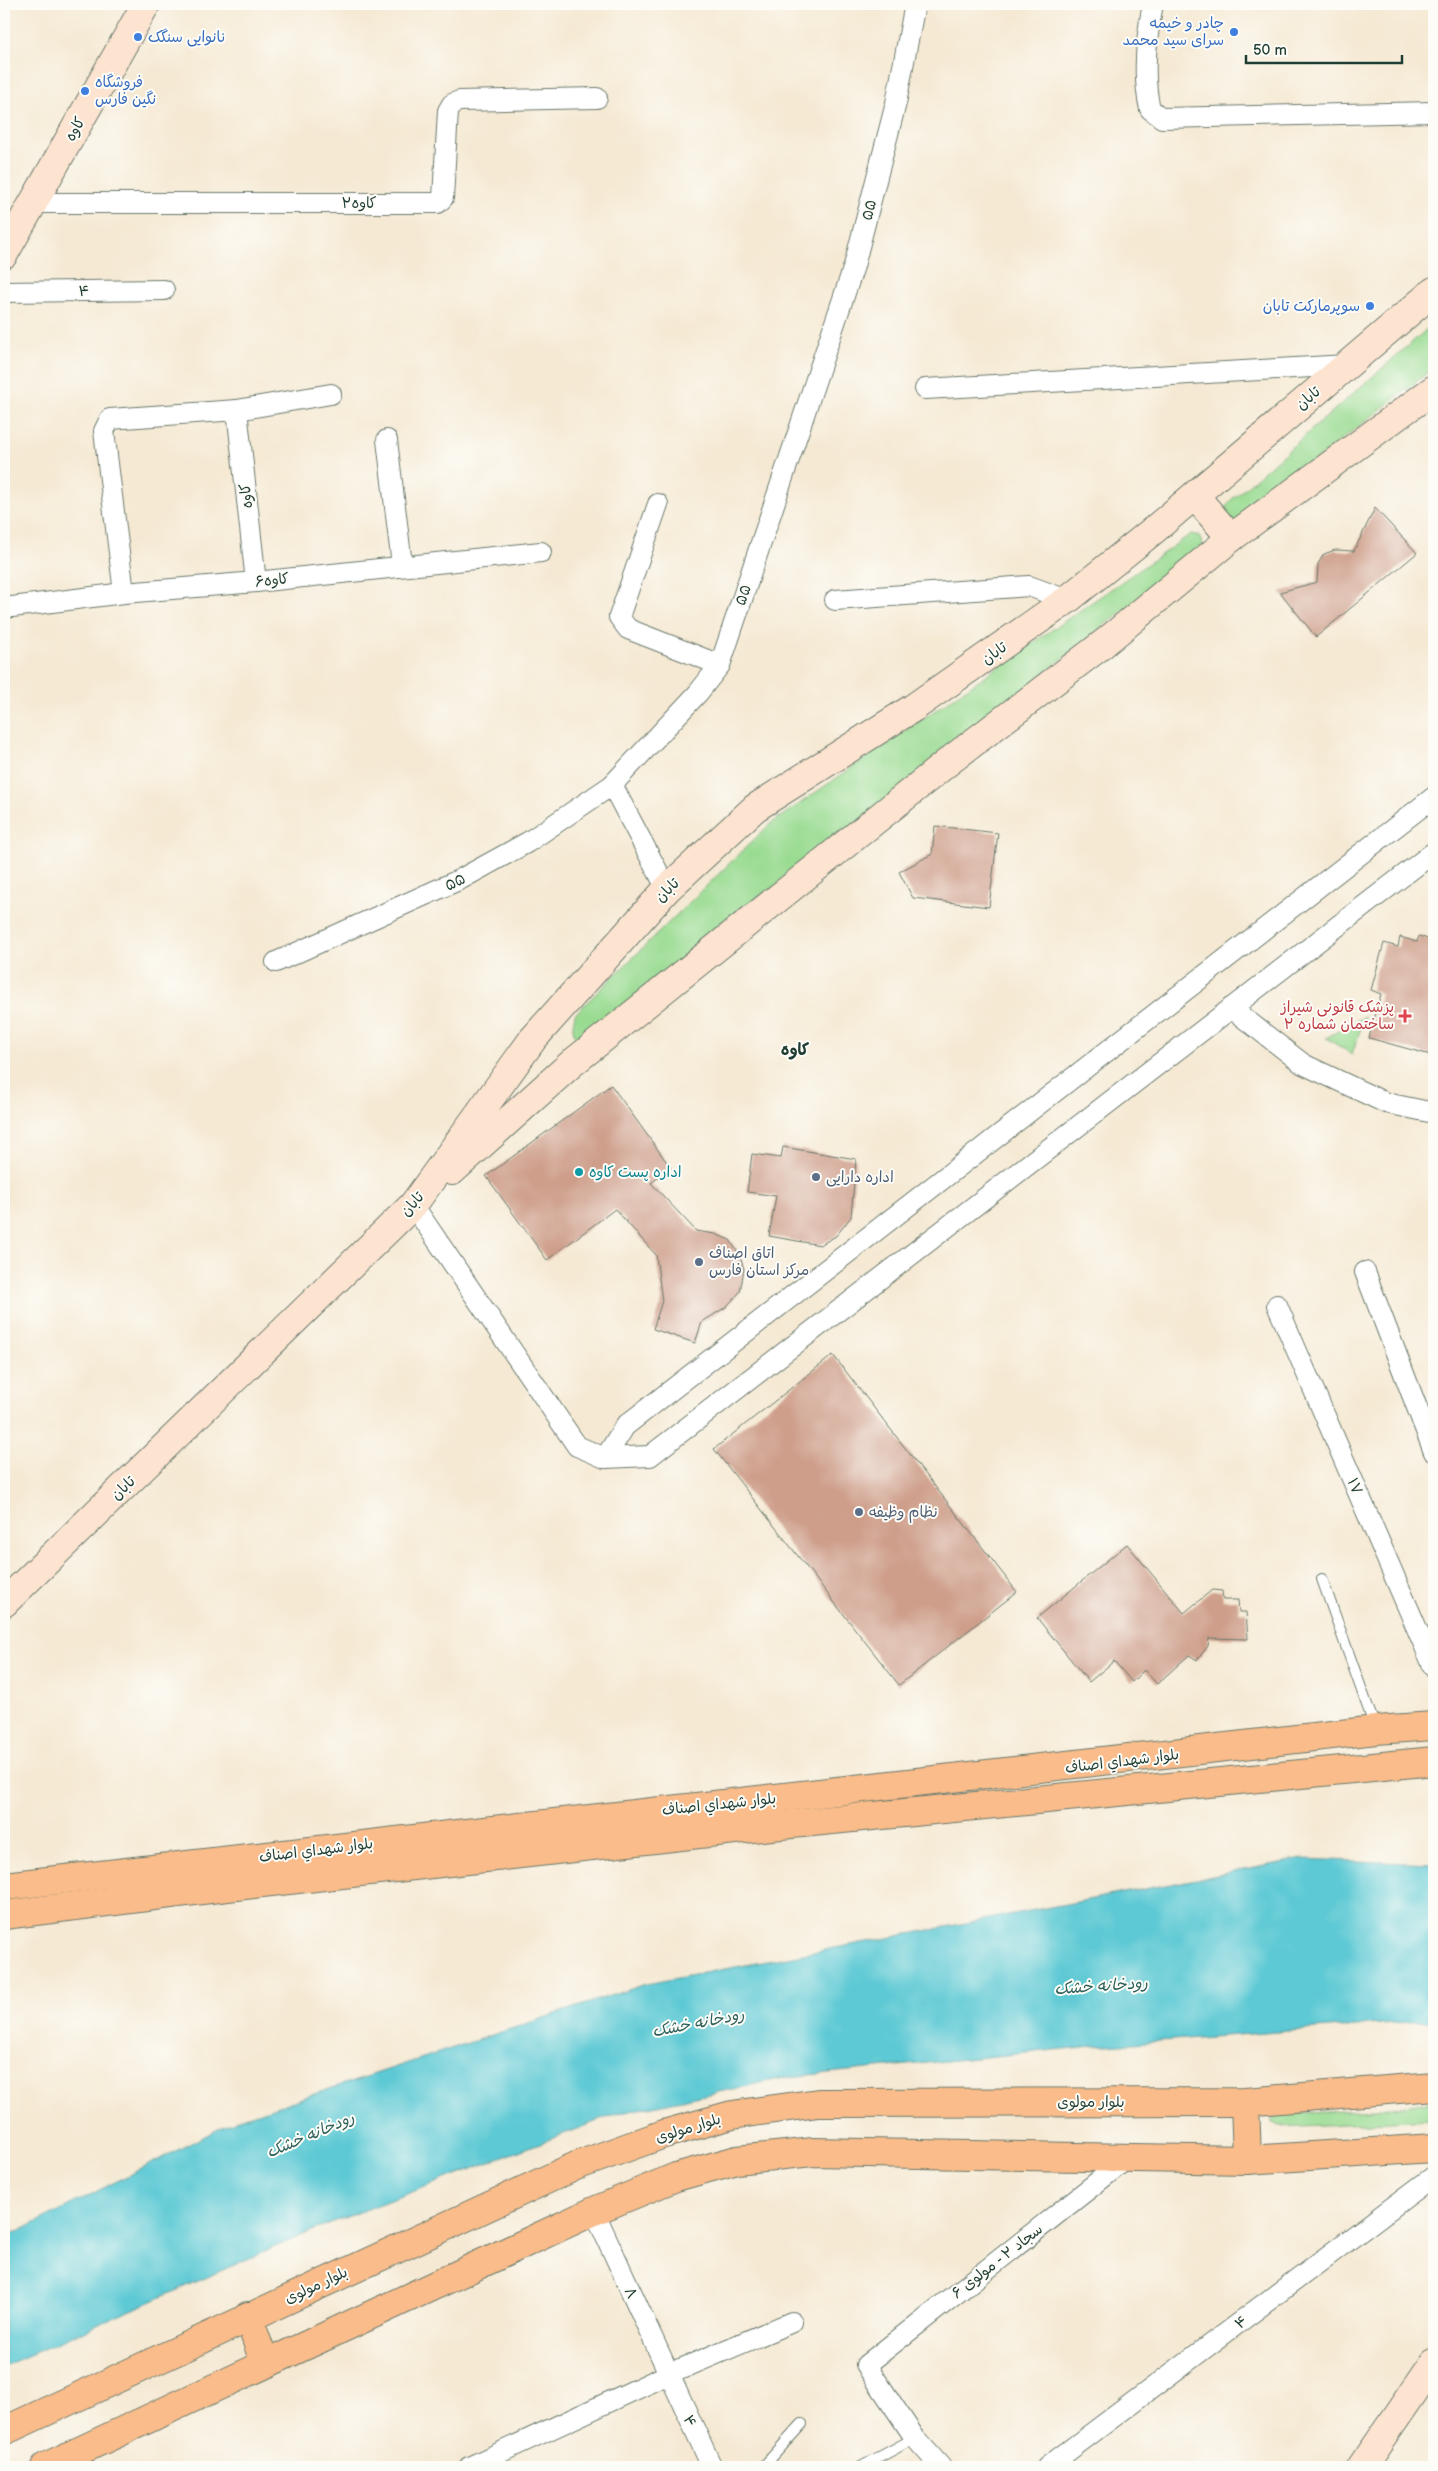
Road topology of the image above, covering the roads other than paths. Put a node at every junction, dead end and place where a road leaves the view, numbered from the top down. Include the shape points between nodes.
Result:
1 (146, 4) edge
2 (915, 4) edge
3 (1153, 4) edge
4 (598, 98) dead end
5 (1434, 112) edge
6 (32, 203) junction
7 (4, 254) edge
8 (164, 290) dead end
9 (1434, 291) edge
10 (4, 292) edge
11 (1347, 365) junction
12 (925, 389) dead end
13 (1434, 389) edge
14 (331, 394) dead end
15 (237, 410) junction
16 (387, 440) dead end
17 (1195, 496) junction
18 (658, 504) dead end
19 (1231, 538) junction
20 (541, 552) dead end
21 (402, 565) junction
22 (256, 582) junction
23 (124, 593) junction
24 (835, 600) dead end
25 (1068, 600) junction
26 (4, 608) edge
27 (720, 665) junction
28 (612, 785) junction
29 (1434, 797) edge
30 (1434, 852) edge
31 (667, 889) junction
32 (276, 962) dead end
33 (1231, 1008) junction
34 (1434, 1113) edge
35 (413, 1205) junction
36 (1366, 1272) dead end
37 (1277, 1305) dead end
38 (1434, 1452) edge
39 (605, 1458) junction
40 (1322, 1580) dead end
41 (4, 1603) edge
42 (1434, 1668) edge
43 (1434, 1726) edge
44 (1376, 1730) junction
45 (1434, 1761) edge
46 (4, 1886) edge
47 (4, 1915) edge
48 (1434, 2086) edge
49 (1245, 2102) junction
50 (1434, 2148) edge
51 (1129, 2158) junction
52 (1247, 2160) junction
53 (1434, 2176) edge
54 (594, 2211) junction
55 (248, 2316) junction
56 (792, 2322) dead end
57 (1434, 2362) edge
58 (266, 2364) junction
59 (669, 2374) junction
60 (1426, 2389) edge
61 (802, 2424) dead end
62 (4, 2431) edge
63 (915, 2438) junction
64 (45, 2467) edge
65 (469, 2467) edge
66 (712, 2467) edge
67 (763, 2467) edge
68 (861, 2467) edge
69 (941, 2467) edge
70 (1047, 2467) edge
71 (1362, 2467) edge

1 - 6 street, کاوه
2 - 27 street, ۵۵ via 896,104 854,266
3 - 5 street via 1146,58 1146,94 1150,109 1162,118
4 - 6 street, کاوه۲ via 459,101 452,104 448,111 443,198 438,203
6 - 7 street, کاوه
8 - 10 street, ۴
9 - 11 street, تابان
11 - 12 street
11 - 17 street, تابان
13 - 19 street
14 - 15 street
15 - 22 street, کاوه
15 - 23 street via 110,419 106,424 104,431
16 - 21 street
17 - 19 street
17 - 25 street, تابان
18 - 27 street via 619,617 628,629
19 - 35 street via 571,1064
20 - 21 street, کاوه۶
21 - 22 street, کاوه۶
22 - 23 street, کاوه۶
23 - 26 street, کاوه۶
24 - 25 street via 1029,586
25 - 31 street, تابان via 913,708 755,808
27 - 28 street, ۵۵
28 - 31 street
28 - 32 street, ۵۵ via 528,842 461,879
29 - 39 street via 625,1426
30 - 33 street
31 - 35 street, تابان via 533,1039
33 - 34 street via 1303,1064 1386,1103
33 - 39 street via 650,1456
35 - 39 street via 577,1446
35 - 41 street, تابان
36 - 38 street
37 - 42 street, ۱۷
40 - 44 lane
43 - 44 main road, بلوار شهداي اصناف
44 - 46 main road, بلوار شهداي اصناف via 1023,1773 754,1800
45 - 47 main road, بلوار شهداي اصناف via 771,1826
48 - 49 main road, بلوار مولوی
49 - 52 main road
49 - 55 main road, بلوار مولوی via 818,2103 732,2115 664,2134 576,2166
50 - 52 main road
51 - 52 main road
51 - 54 main road via 813,2152 737,2160 676,2177
51 - 63 street, سجاد ۲ - مولوی ۶ via 866,2365
53 - 70 street, ۴
54 - 58 main road
54 - 59 street, ۸
55 - 58 main road
55 - 62 main road, بلوار مولوی
56 - 59 street
57 - 60 street
58 - 64 main road
59 - 65 street
59 - 66 street, ۴
60 - 71 street
61 - 67 lane
63 - 68 lane
63 - 69 street

